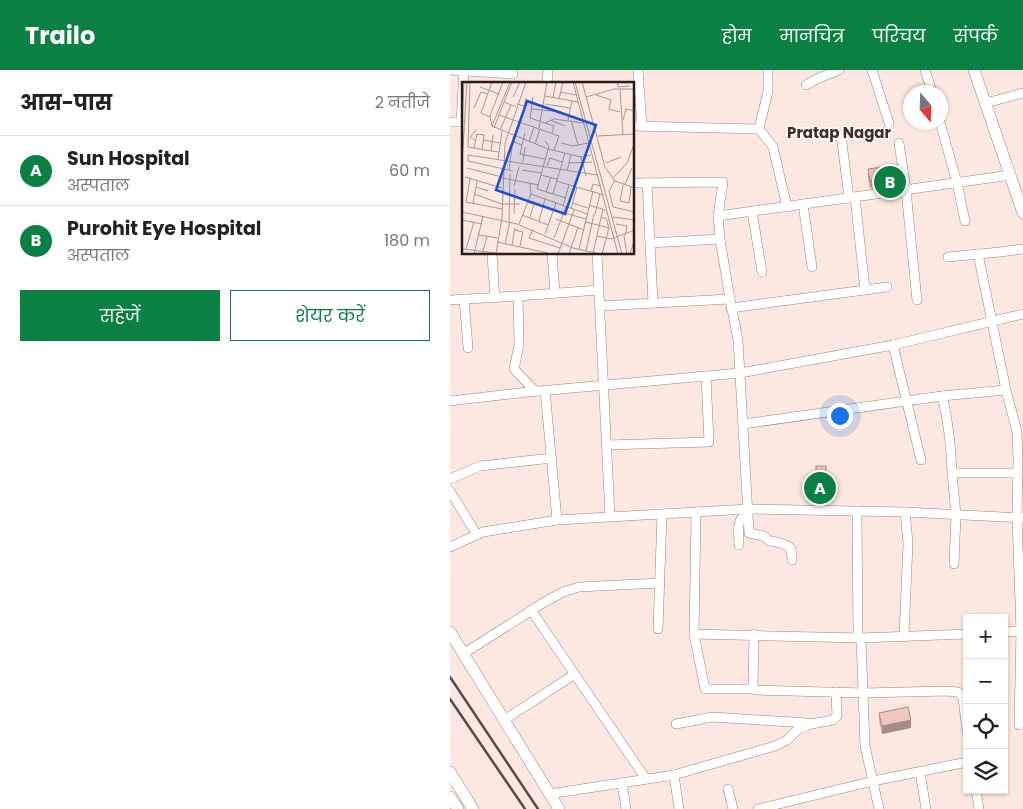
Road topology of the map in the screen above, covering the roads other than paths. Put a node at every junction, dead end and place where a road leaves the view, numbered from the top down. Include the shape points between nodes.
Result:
1 (450, 70) edge
2 (464, 70) edge
3 (638, 70) edge
4 (768, 70) edge
5 (839, 70) edge
6 (872, 70) edge
7 (924, 70) edge
8 (974, 70) edge
9 (513, 74) dead end
10 (806, 85) dead end
11 (929, 85) edge
12 (1023, 93) edge
13 (986, 103) junction
14 (450, 122) edge
15 (462, 122) edge
16 (889, 123) dead end
17 (638, 126) edge
18 (759, 129) junction
19 (942, 130) edge
20 (841, 135) dead end
21 (899, 144) dead end
22 (1016, 180) edge
23 (647, 183) junction
24 (957, 183) junction
25 (635, 184) edge
26 (906, 190) junction
27 (852, 197) junction
28 (803, 204) junction
29 (787, 206) junction
30 (752, 211) junction
31 (1023, 213) edge
32 (718, 216) junction
33 (965, 221) dead end
34 (720, 239) junction
35 (650, 244) junction
36 (1023, 249) edge
37 (978, 254) junction
38 (492, 255) edge
39 (552, 255) edge
40 (597, 255) edge
41 (948, 257) dead end
42 (812, 267) dead end
43 (762, 272) dead end
44 (887, 287) dead end
45 (599, 290) junction
46 (866, 290) junction
47 (555, 293) junction
48 (518, 296) junction
49 (495, 298) junction
50 (464, 299) junction
51 (450, 300) edge
52 (916, 300) dead end
53 (653, 303) junction
54 (730, 304) junction
55 (600, 306) junction
56 (1023, 314) edge
57 (992, 321) junction
58 (893, 345) junction
59 (468, 348) dead end
60 (740, 373) junction
61 (706, 376) junction
62 (604, 385) junction
63 (545, 390) junction
64 (1006, 390) junction
65 (535, 391) junction
66 (942, 396) junction
67 (450, 401) edge
68 (908, 402) junction
69 (743, 424) junction
70 (606, 445) junction
71 (552, 458) junction
72 (921, 460) dead end
73 (952, 473) junction
74 (1018, 473) junction
75 (450, 479) edge
76 (450, 491) edge
77 (748, 511) junction
78 (857, 511) junction
79 (696, 512) junction
80 (905, 512) junction
81 (662, 514) junction
82 (956, 515) junction
83 (610, 516) junction
84 (1020, 517) edge
85 (557, 520) junction
86 (477, 535) junction
87 (739, 545) dead end
88 (450, 547) edge
89 (792, 560) dead end
90 (954, 564) dead end
91 (660, 583) junction
92 (531, 610) junction
93 (658, 629) dead end
94 (1022, 631) edge
95 (450, 632) edge
96 (1008, 632) edge
97 (694, 634) junction
98 (754, 634) junction
99 (963, 634) edge
100 (904, 636) junction
101 (859, 637) junction
102 (463, 654) junction
103 (575, 674) junction
104 (754, 689) junction
105 (836, 692) junction
106 (864, 693) junction
107 (964, 704) edge
108 (504, 720) junction
109 (676, 724) dead end
110 (811, 724) junction
111 (1019, 725) dead end
112 (963, 763) edge
113 (450, 772) edge
114 (920, 772) junction
115 (674, 775) junction
116 (646, 779) junction
117 (873, 782) junction
118 (622, 783) junction
119 (728, 789) dead end
120 (549, 794) junction
121 (977, 794) edge
122 (450, 797) edge
123 (458, 809) edge
124 (473, 809) edge
125 (559, 809) edge
126 (626, 809) edge
127 (679, 809) edge
128 (733, 809) edge
129 (758, 809) edge
130 (879, 809) edge
131 (926, 809) edge
132 (979, 809) edge

1 - 2 street
2 - 9 street
3 - 17 street
4 - 18 street via 768,91
5 - 10 street
6 - 16 street
7 - 11 street
8 - 13 street
12 - 13 street
13 - 22 street
14 - 15 street
17 - 18 street
18 - 29 street via 773,147
19 - 24 street
20 - 27 street
21 - 26 street
22 - 24 street
22 - 31 street
23 - 25 street
23 - 32 street via 723,182
23 - 35 street
24 - 26 street
24 - 33 street
26 - 27 street
26 - 52 street
27 - 28 street
27 - 46 street
28 - 29 street
28 - 42 street
29 - 30 street
30 - 32 street
30 - 43 street
32 - 34 street
34 - 35 street
34 - 54 street
35 - 53 street
36 - 37 street
37 - 41 street
37 - 57 street
38 - 49 street
39 - 47 street
40 - 45 street
44 - 46 street
45 - 47 street
45 - 55 street
46 - 54 street
47 - 48 street
48 - 49 street
48 - 65 street via 519,345 514,369
49 - 50 street
50 - 51 street
50 - 59 street
53 - 54 street
53 - 55 street
54 - 60 street via 738,340
55 - 62 street
56 - 57 street
57 - 58 street
57 - 64 street
58 - 60 street
58 - 68 street
60 - 61 street
60 - 69 street
61 - 62 street
61 - 70 street via 709,442
62 - 63 street
62 - 70 street
63 - 65 street
63 - 71 street
64 - 66 street
64 - 74 street via 1017,432
65 - 67 street
66 - 68 street
66 - 73 street via 948,420
68 - 69 street
68 - 72 street
69 - 77 street
70 - 83 street
71 - 75 street via 480,466
71 - 85 street
73 - 74 street
73 - 82 street
74 - 84 street
76 - 86 street
77 - 78 street
77 - 79 street
77 - 87 street via 739,521
77 - 89 street via 749,533 788,546
78 - 80 street
78 - 101 street
79 - 81 street
79 - 97 street
80 - 82 street
80 - 100 street via 908,544
81 - 83 street
81 - 91 street
82 - 84 street
82 - 90 street
83 - 85 street
84 - 94 street
85 - 86 street
86 - 88 street
91 - 92 street via 579,587
91 - 93 street
92 - 102 street
92 - 103 street
94 - 96 street
94 - 111 street
95 - 102 street
97 - 98 street
97 - 104 street via 706,689
98 - 101 street
98 - 104 street
99 - 100 street
100 - 101 street
101 - 106 street
102 - 108 street
103 - 108 street
103 - 116 street
104 - 105 street
105 - 106 street
105 - 110 street via 837,716 833,720
106 - 107 street via 958,692
106 - 117 street via 865,746
108 - 120 street
109 - 110 street via 712,717
110 - 115 street via 775,746
112 - 114 street
113 - 124 street
114 - 117 street
114 - 131 street
115 - 116 street
115 - 127 street
116 - 118 street
117 - 129 street
117 - 130 street
118 - 120 street
118 - 126 street
119 - 128 street
120 - 125 street
121 - 132 street
122 - 123 street

